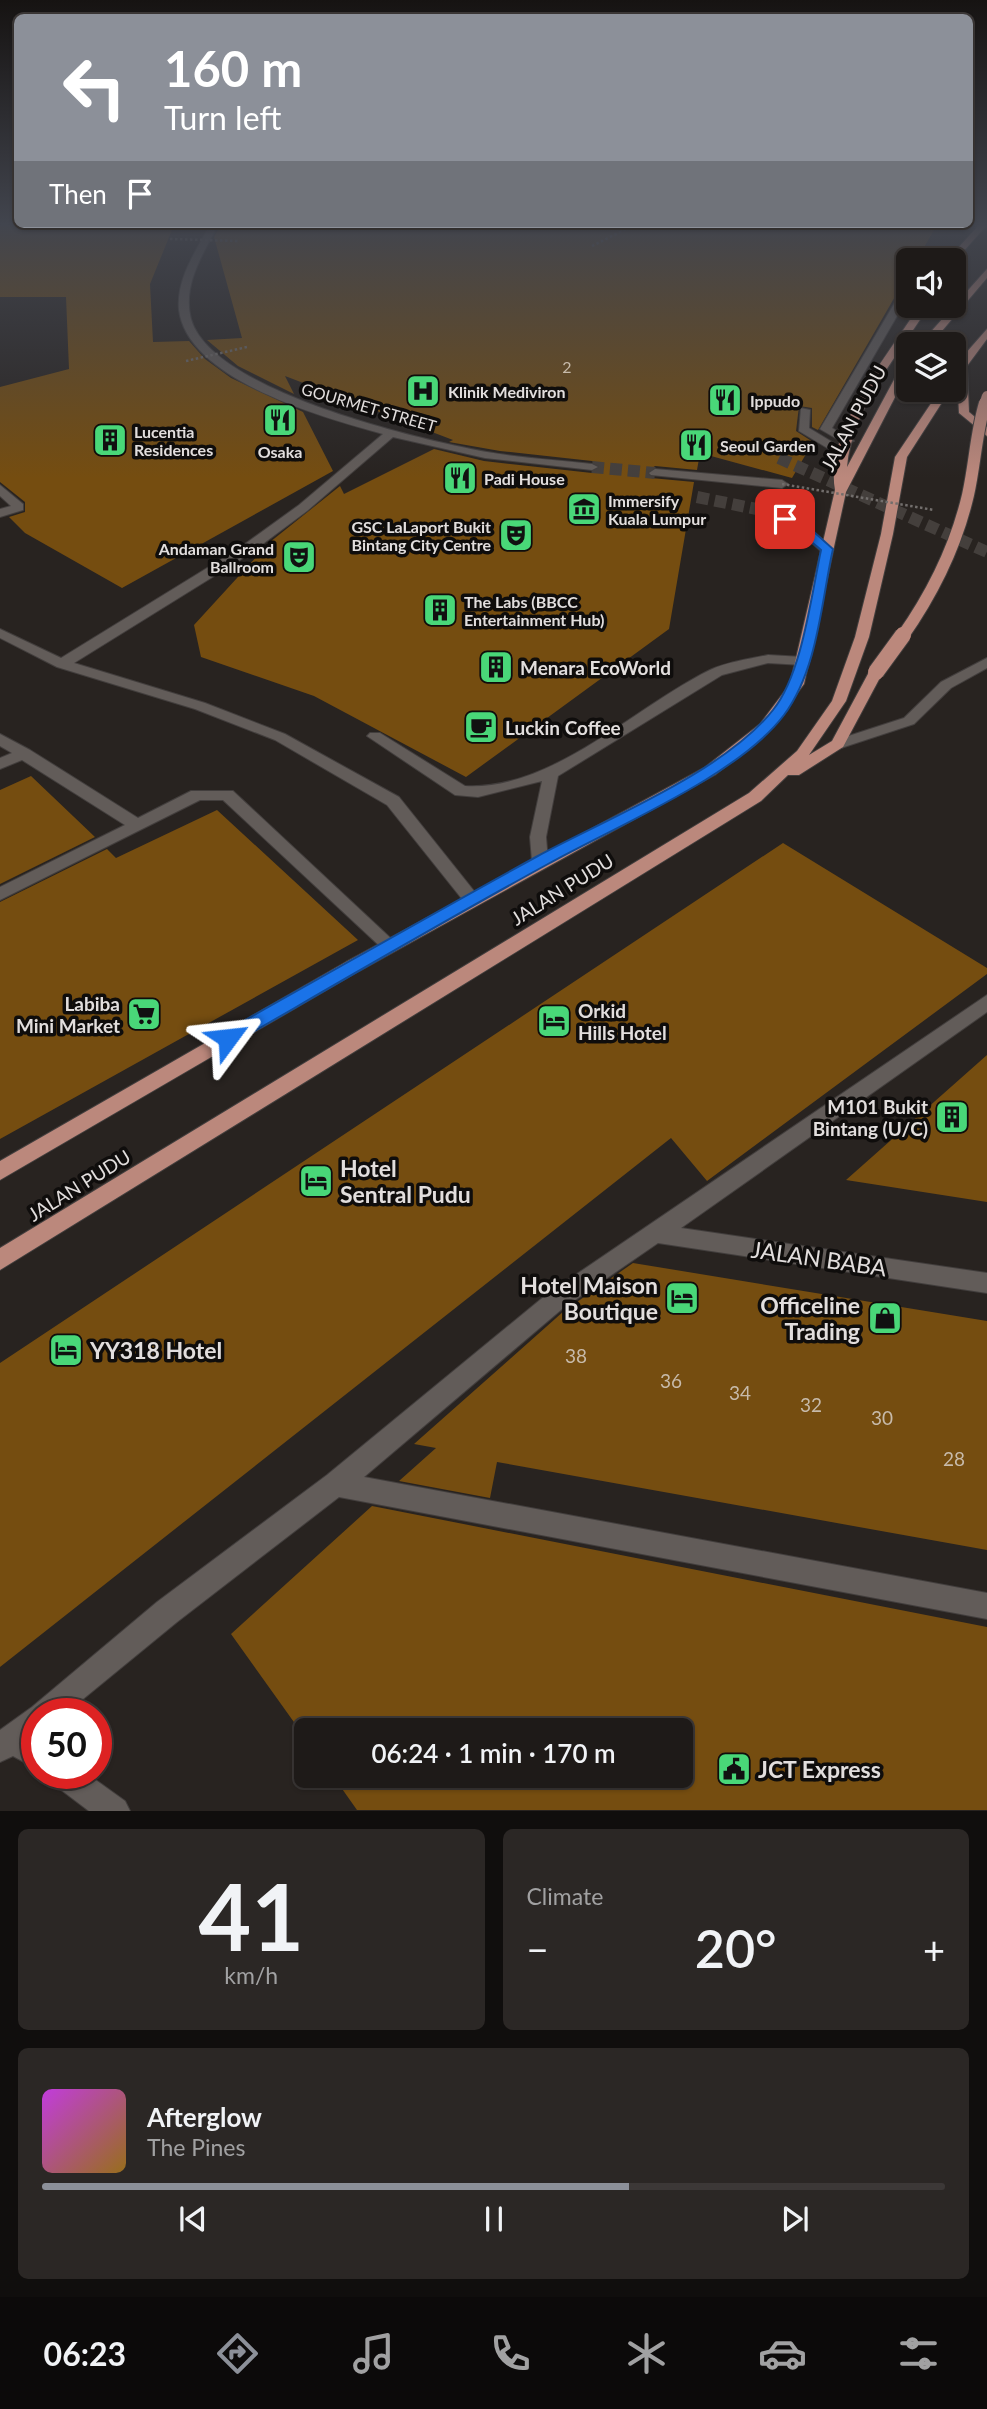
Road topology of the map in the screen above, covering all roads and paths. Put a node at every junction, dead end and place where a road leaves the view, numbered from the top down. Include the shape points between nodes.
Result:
1 (185, 310) edge
2 (896, 310) edge
3 (955, 310) edge
4 (915, 318) edge
5 (935, 332) edge
6 (987, 332) edge
7 (247, 347) dead end
8 (966, 359) edge
9 (186, 361) dead end
10 (896, 386) edge
11 (987, 396) edge
12 (937, 402) edge
13 (964, 402) edge
14 (805, 410) dead end
15 (392, 432) junction
16 (987, 433) edge
17 (848, 441) junction
18 (843, 453) junction
19 (592, 467) tunnel mouth
20 (655, 473) tunnel mouth
21 (782, 484) joint
22 (0, 489) edge
23 (840, 492) junction
24 (939, 510) dead end
25 (771, 512) tunnel mouth
26 (0, 513) edge
27 (827, 549) junction
28 (0, 633) edge
29 (803, 661) junction
30 (987, 662) edge
31 (62, 664) junction
32 (375, 736) dead end
33 (0, 739) edge
34 (838, 744) junction
35 (25, 753) junction
36 (0, 764) edge
37 (551, 774) junction
38 (755, 797) junction
39 (137, 825) junction
40 (540, 861) junction
41 (0, 894) edge
42 (472, 900) junction
43 (390, 946) junction
44 (987, 1002) edge
45 (0, 1171) edge
46 (651, 1233) junction
47 (0, 1260) edge
48 (987, 1283) edge
49 (337, 1484) junction
50 (987, 1606) edge
51 (62, 1698) edge
52 (21, 1732) edge
53 (7, 1743) edge
54 (84, 1789) edge
55 (115, 1811) edge

1 - 15 street, GOURMET STREET via 196,342 250,381 294,402
2 - 17 street via 826,429
3 - 5 main road
4 - 17 main road via 865,396
6 - 8 main road
7 - 9 path, bridge
10 - 23 main road, JALAN PUDU
11 - 34 main road, bridge via 968,495 944,572 917,619 876,672
12 - 38 main road, JALAN PUDU via 901,457 862,637 839,701 802,754
13 - 16 main road via 964,413
14 - 18 street via 803,429
15 - 19 street, GOURMET STREET via 472,453
15 - 31 street via 243,552
17 - 18 main road
18 - 23 main road
20 - 21 street
21 - 24 path, bridge
22 - 26 street via 19,507
23 - 27 main road, JALAN PUDU
25 - 27 street via 800,526
27 - 29 main road, JALAN PUDU
28 - 31 street
29 - 37 street via 768,659 717,672
29 - 40 main road, JALAN PUDU via 788,700 746,746 710,771
30 - 34 street via 946,685 909,721
31 - 42 street via 200,706 280,737 393,801
32 - 37 street via 461,791 478,792
33 - 35 street
34 - 38 main road
35 - 36 street
35 - 39 street
37 - 40 street via 538,837
38 - 47 main road, JALAN PUDU
39 - 41 street
39 - 43 street via 197,795 227,795
40 - 42 main road, JALAN PUDU
42 - 43 main road, JALAN PUDU
43 - 45 main road, JALAN PUDU
44 - 46 street via 757,1165
46 - 48 street, JALAN BABA
46 - 49 street via 554,1302
49 - 50 street
49 - 51 street
52 - 53 street
54 - 55 street

